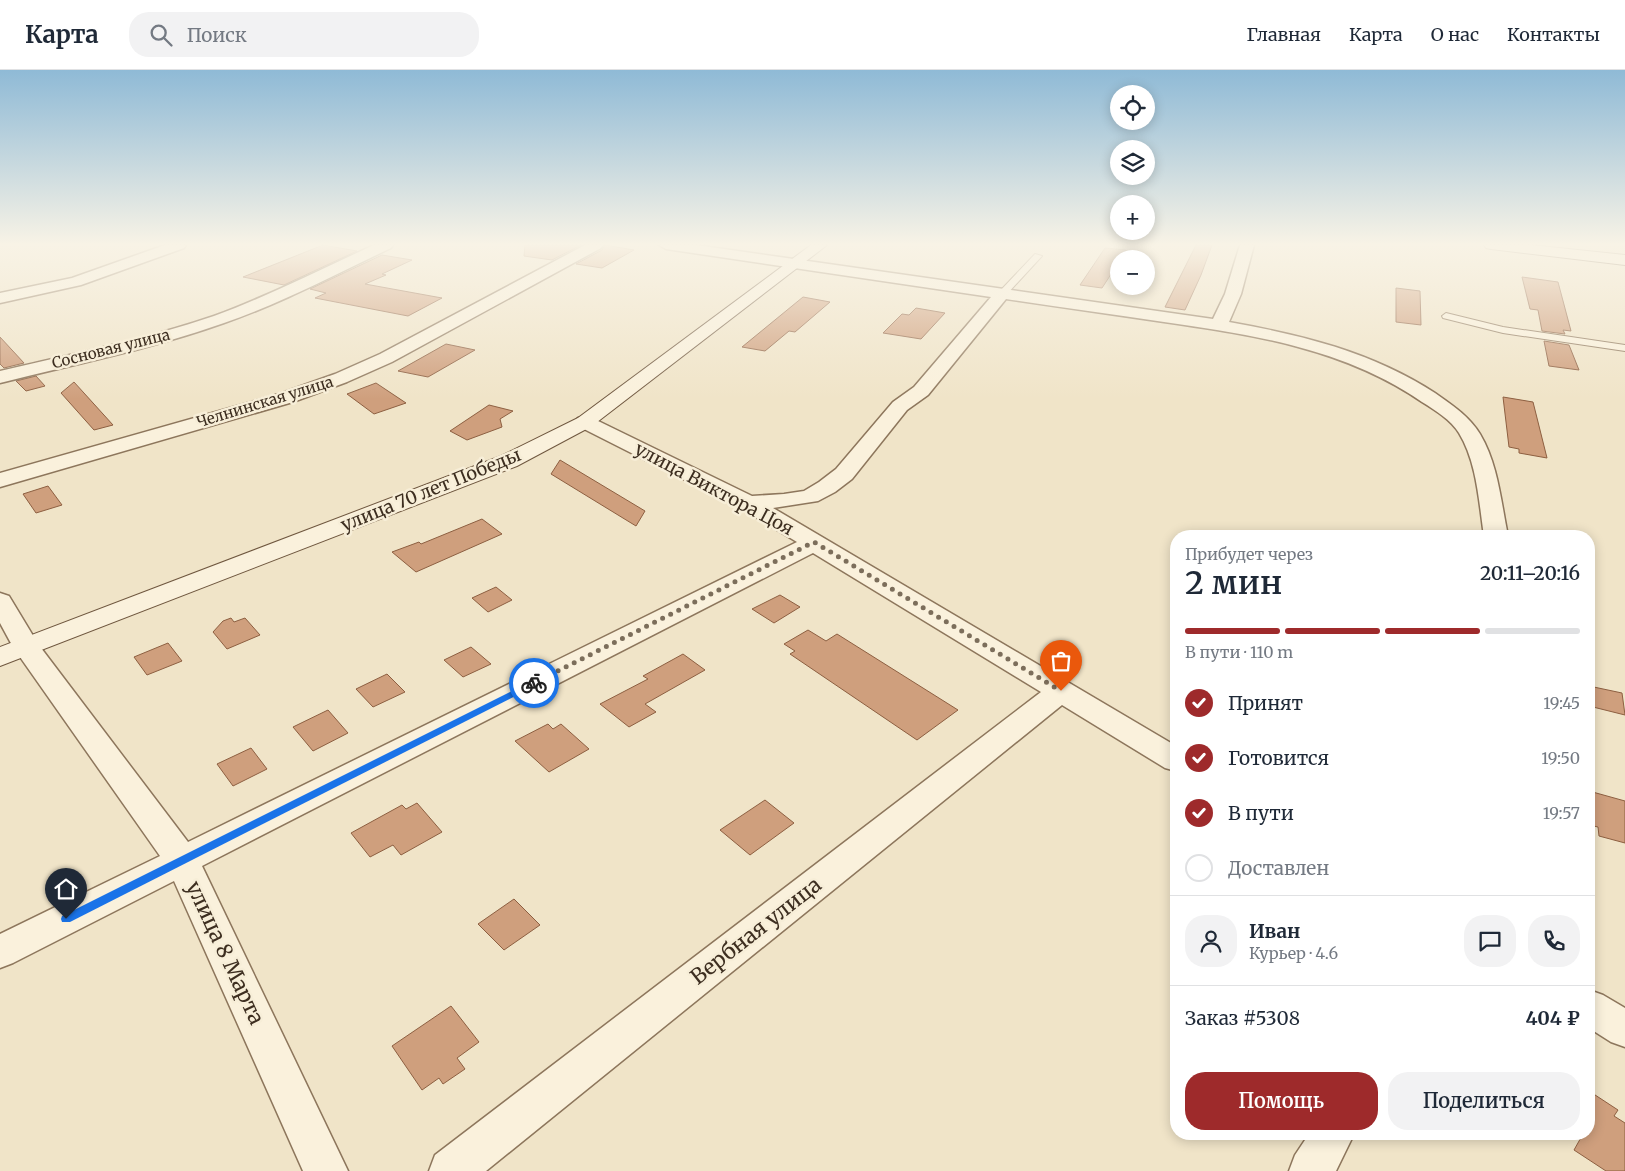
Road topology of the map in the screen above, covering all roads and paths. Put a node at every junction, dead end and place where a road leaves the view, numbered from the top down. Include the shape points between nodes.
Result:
1 (275, 296) edge
2 (501, 296) edge
3 (753, 296) edge
4 (1000, 296) edge
5 (1026, 296) edge
6 (1233, 296) edge
7 (1446, 316) dead end
8 (1219, 325) junction
9 (1625, 348) edge
10 (0, 377) edge
11 (585, 422) junction
12 (0, 480) edge
13 (748, 503) junction
14 (1495, 530) edge
15 (814, 542) junction
16 (0, 601) edge
17 (13, 652) edge
18 (1061, 691) junction
19 (1170, 756) edge
20 (182, 860) junction
21 (0, 952) edge
22 (1595, 1011) edge
23 (1625, 1029) edge
24 (1329, 1140) edge
25 (326, 1171) edge
26 (451, 1171) edge
27 (1311, 1171) edge

1 - 10 street, Сосновая улица via 175,333
2 - 12 street, Челнинская улица via 386,358 341,378 286,398
3 - 11 street, улица 70 лет Победы
4 - 13 street via 922,391 900,406 844,474 827,488 810,496 784,501
5 - 8 street
6 - 8 street
7 - 9 lane via 1503,330
8 - 14 street via 1307,341 1376,366 1402,379 1451,413 1470,433 1479,456
11 - 13 street, улица Виктора Цоя
11 - 17 street, улица 70 лет Победы via 509,461
13 - 15 street, улица Виктора Цоя
15 - 18 street, улица Виктора Цоя
15 - 20 street
16 - 17 street, улица 8 Марта
17 - 20 street, улица 8 Марта
18 - 19 street, улица Виктора Цоя
18 - 26 street, Вербная улица
20 - 21 street
20 - 25 street, улица 8 Марта
22 - 23 street
24 - 27 street

